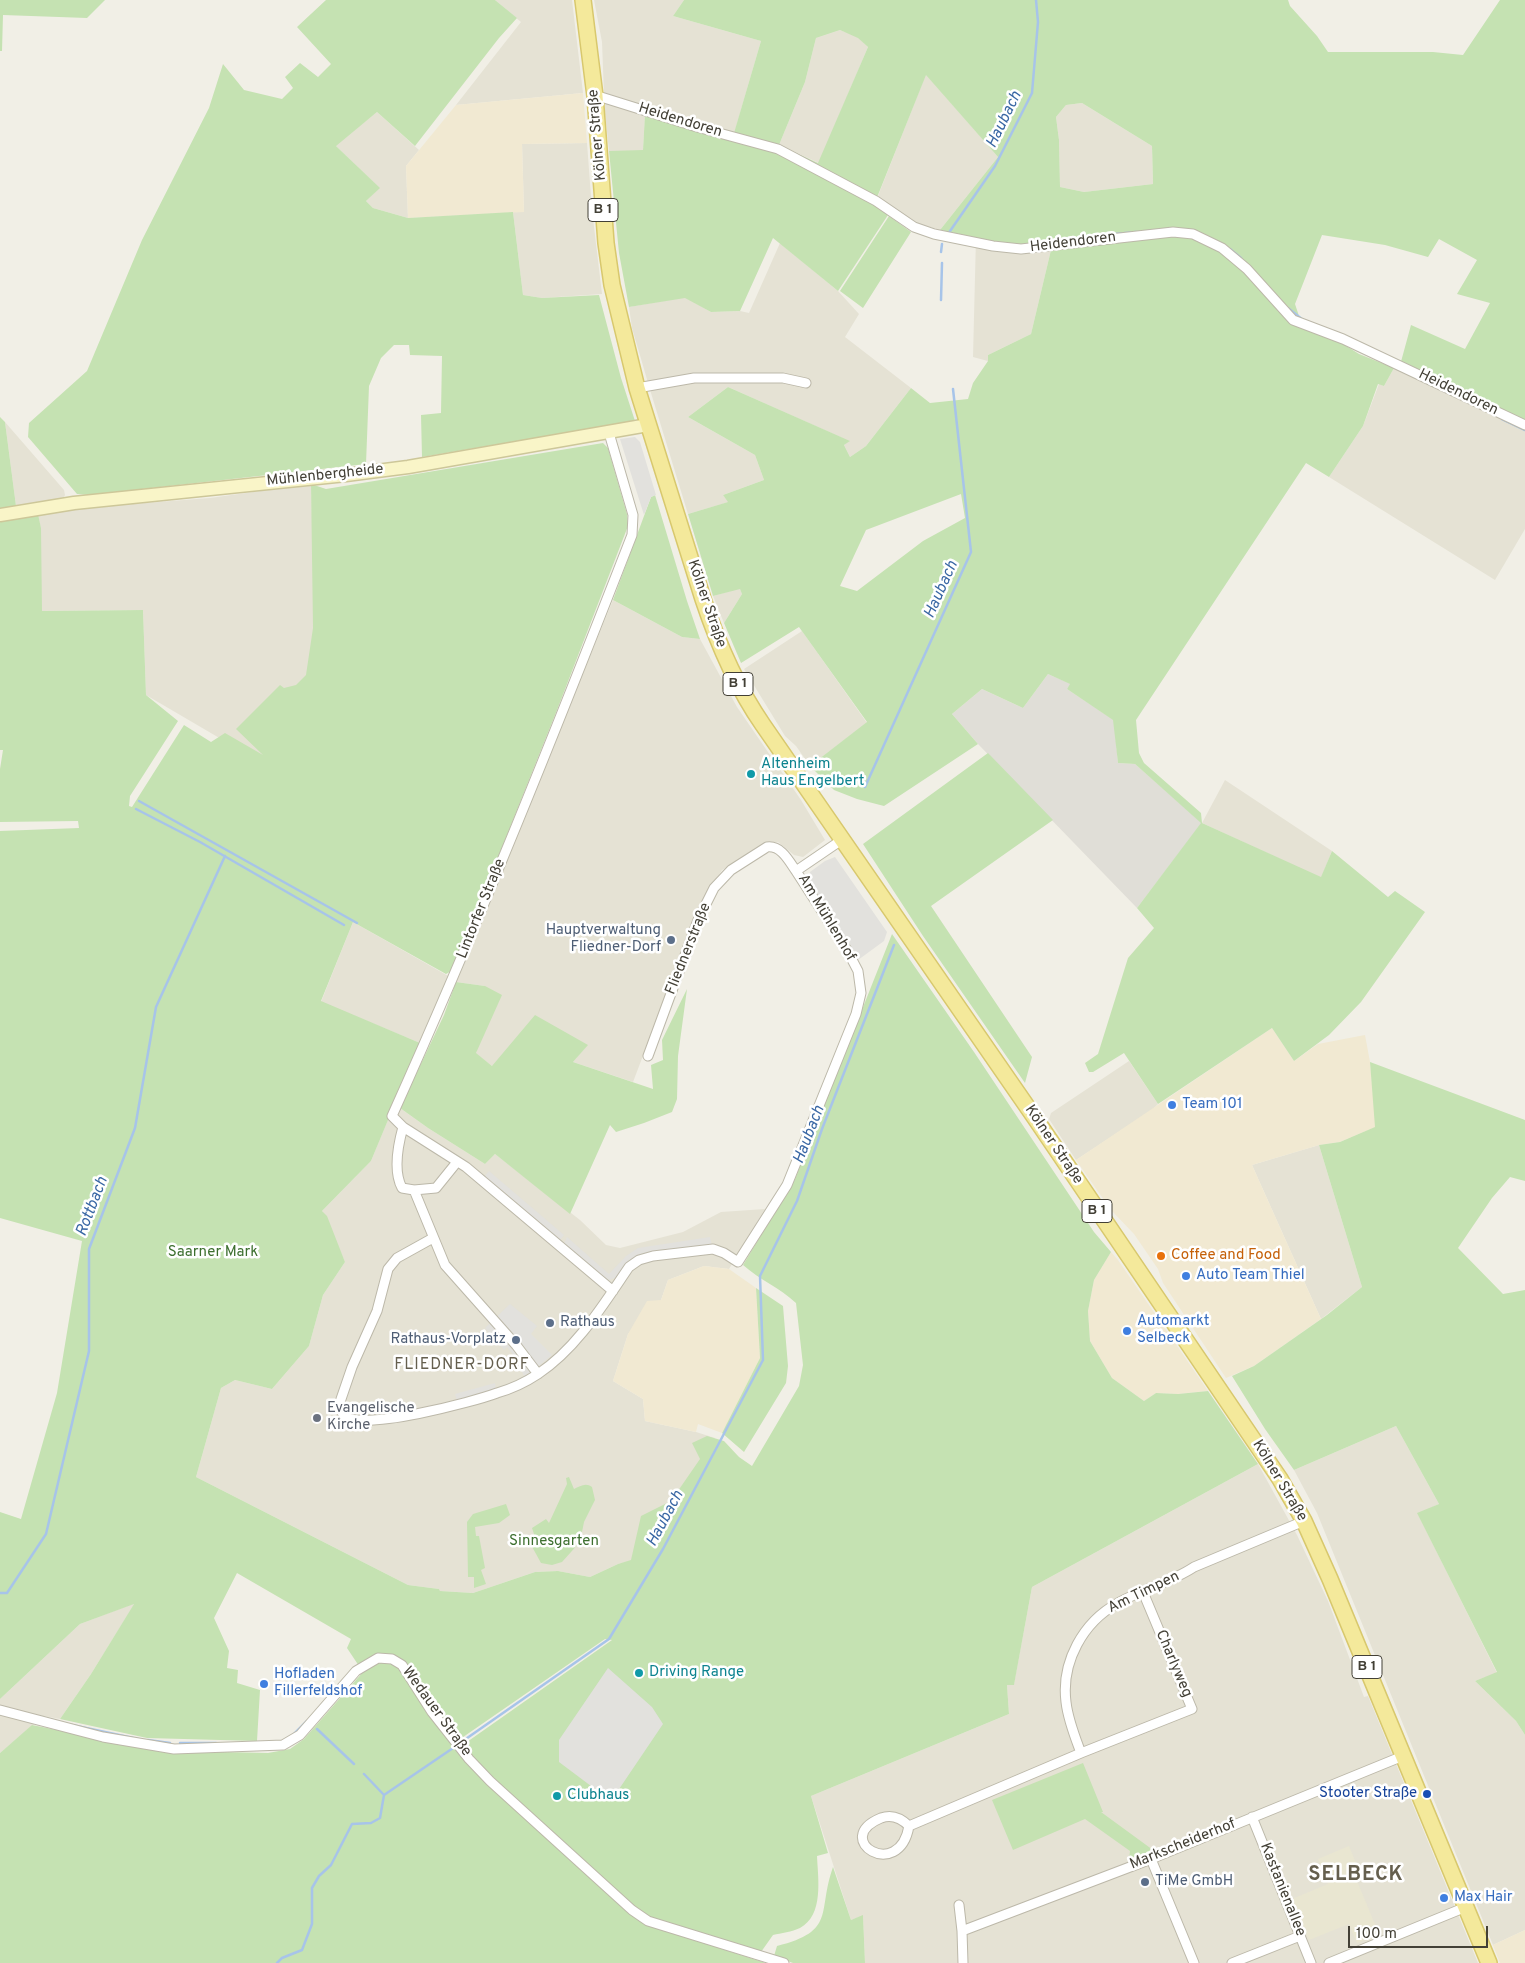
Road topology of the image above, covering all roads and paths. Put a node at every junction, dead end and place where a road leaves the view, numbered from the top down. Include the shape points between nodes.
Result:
1 (583, 0) edge
2 (595, 96) junction
3 (806, 383) dead end
4 (637, 388) junction
5 (648, 425) junction
6 (1525, 425) edge
7 (609, 433) junction
8 (0, 515) edge
9 (842, 838) junction
10 (796, 871) junction
11 (648, 1056) dead end
12 (403, 1127) junction
13 (457, 1162) junction
14 (414, 1190) junction
15 (433, 1238) junction
16 (613, 1290) junction
17 (538, 1374) junction
18 (1304, 1521) junction
19 (1143, 1592) junction
20 (0, 1710) edge
21 (1081, 1753) junction
22 (1403, 1756) junction
23 (1252, 1817) junction
24 (909, 1826) junction
25 (1151, 1858) junction
26 (959, 1904) dead end
27 (1466, 1907) junction
28 (962, 1931) junction
29 (1300, 1936) junction
30 (784, 1963) edge
31 (963, 1963) edge
32 (1194, 1963) edge
33 (1232, 1963) edge
34 (1311, 1963) edge
35 (1328, 1963) edge
36 (1489, 1963) edge

1 - 2 main road, Kölner Straße / B 1
2 - 4 main road, Kölner Straße / B 1 via 608,260
2 - 6 street, Heidendoren via 778,149 876,201 914,226 934,234 1022,249 1173,232 1193,234 1222,248 1240,263 1294,320 1343,339
3 - 4 street via 783,378 694,378
4 - 5 main road, Kölner Straße / B 1
5 - 7 street, Mühlenbergheide
5 - 9 main road, Kölner Straße / B 1 via 716,639 751,708
7 - 8 street, Mühlenbergheide via 372,472 74,503
7 - 12 street, Lintorfer Straße via 633,515 632,535 448,991 392,1116
9 - 10 street, Am Mühlenhof
9 - 18 main road, Kölner Straße / B 1 via 1255,1441
10 - 11 street, Fliednerstraße via 780,849 767,847 731,870 714,888 698,920
10 - 16 street, Am Mühlenhof via 847,950 858,971 861,993 856,1014 787,1185 738,1262 714,1250 653,1256 629,1267
12 - 13 street
12 - 14 street via 398,1144 399,1181 402,1188
13 - 14 street via 436,1188
13 - 16 street
14 - 15 street
15 - 17 street via 445,1265
15 - 17 street, Am Mühlenhof via 397,1258 388,1269 377,1311 340,1402 345,1417 353,1420 447,1408 497,1394
16 - 17 street, Am Mühlenhof via 575,1343
18 - 19 street, Am Timpen
18 - 22 main road, Kölner Straße / B 1
19 - 21 street, Am Timpen via 1106,1610 1086,1631 1072,1654 1066,1701
19 - 21 street, Charlyweg via 1192,1709
20 - 30 street, Wedauer Straße via 103,1737 174,1749 283,1745 300,1735 356,1671 378,1658 392,1659 402,1664 432,1712 490,1781 632,1910 648,1921
21 - 24 street
22 - 23 street, Markscheiderhof
22 - 27 main road, Kölner Straße / B 1
23 - 25 street, Markscheiderhof
23 - 29 street, Kastanienallee
24 - 24 street via 899,1818 886,1816 871,1822 863,1839 868,1849 884,1854 905,1843
25 - 28 street, Markscheiderhof
25 - 32 street
26 - 28 street
27 - 35 street
27 - 36 main road, Kölner Straße / B 1
28 - 31 street
29 - 33 street
29 - 34 street, Kastanienallee

